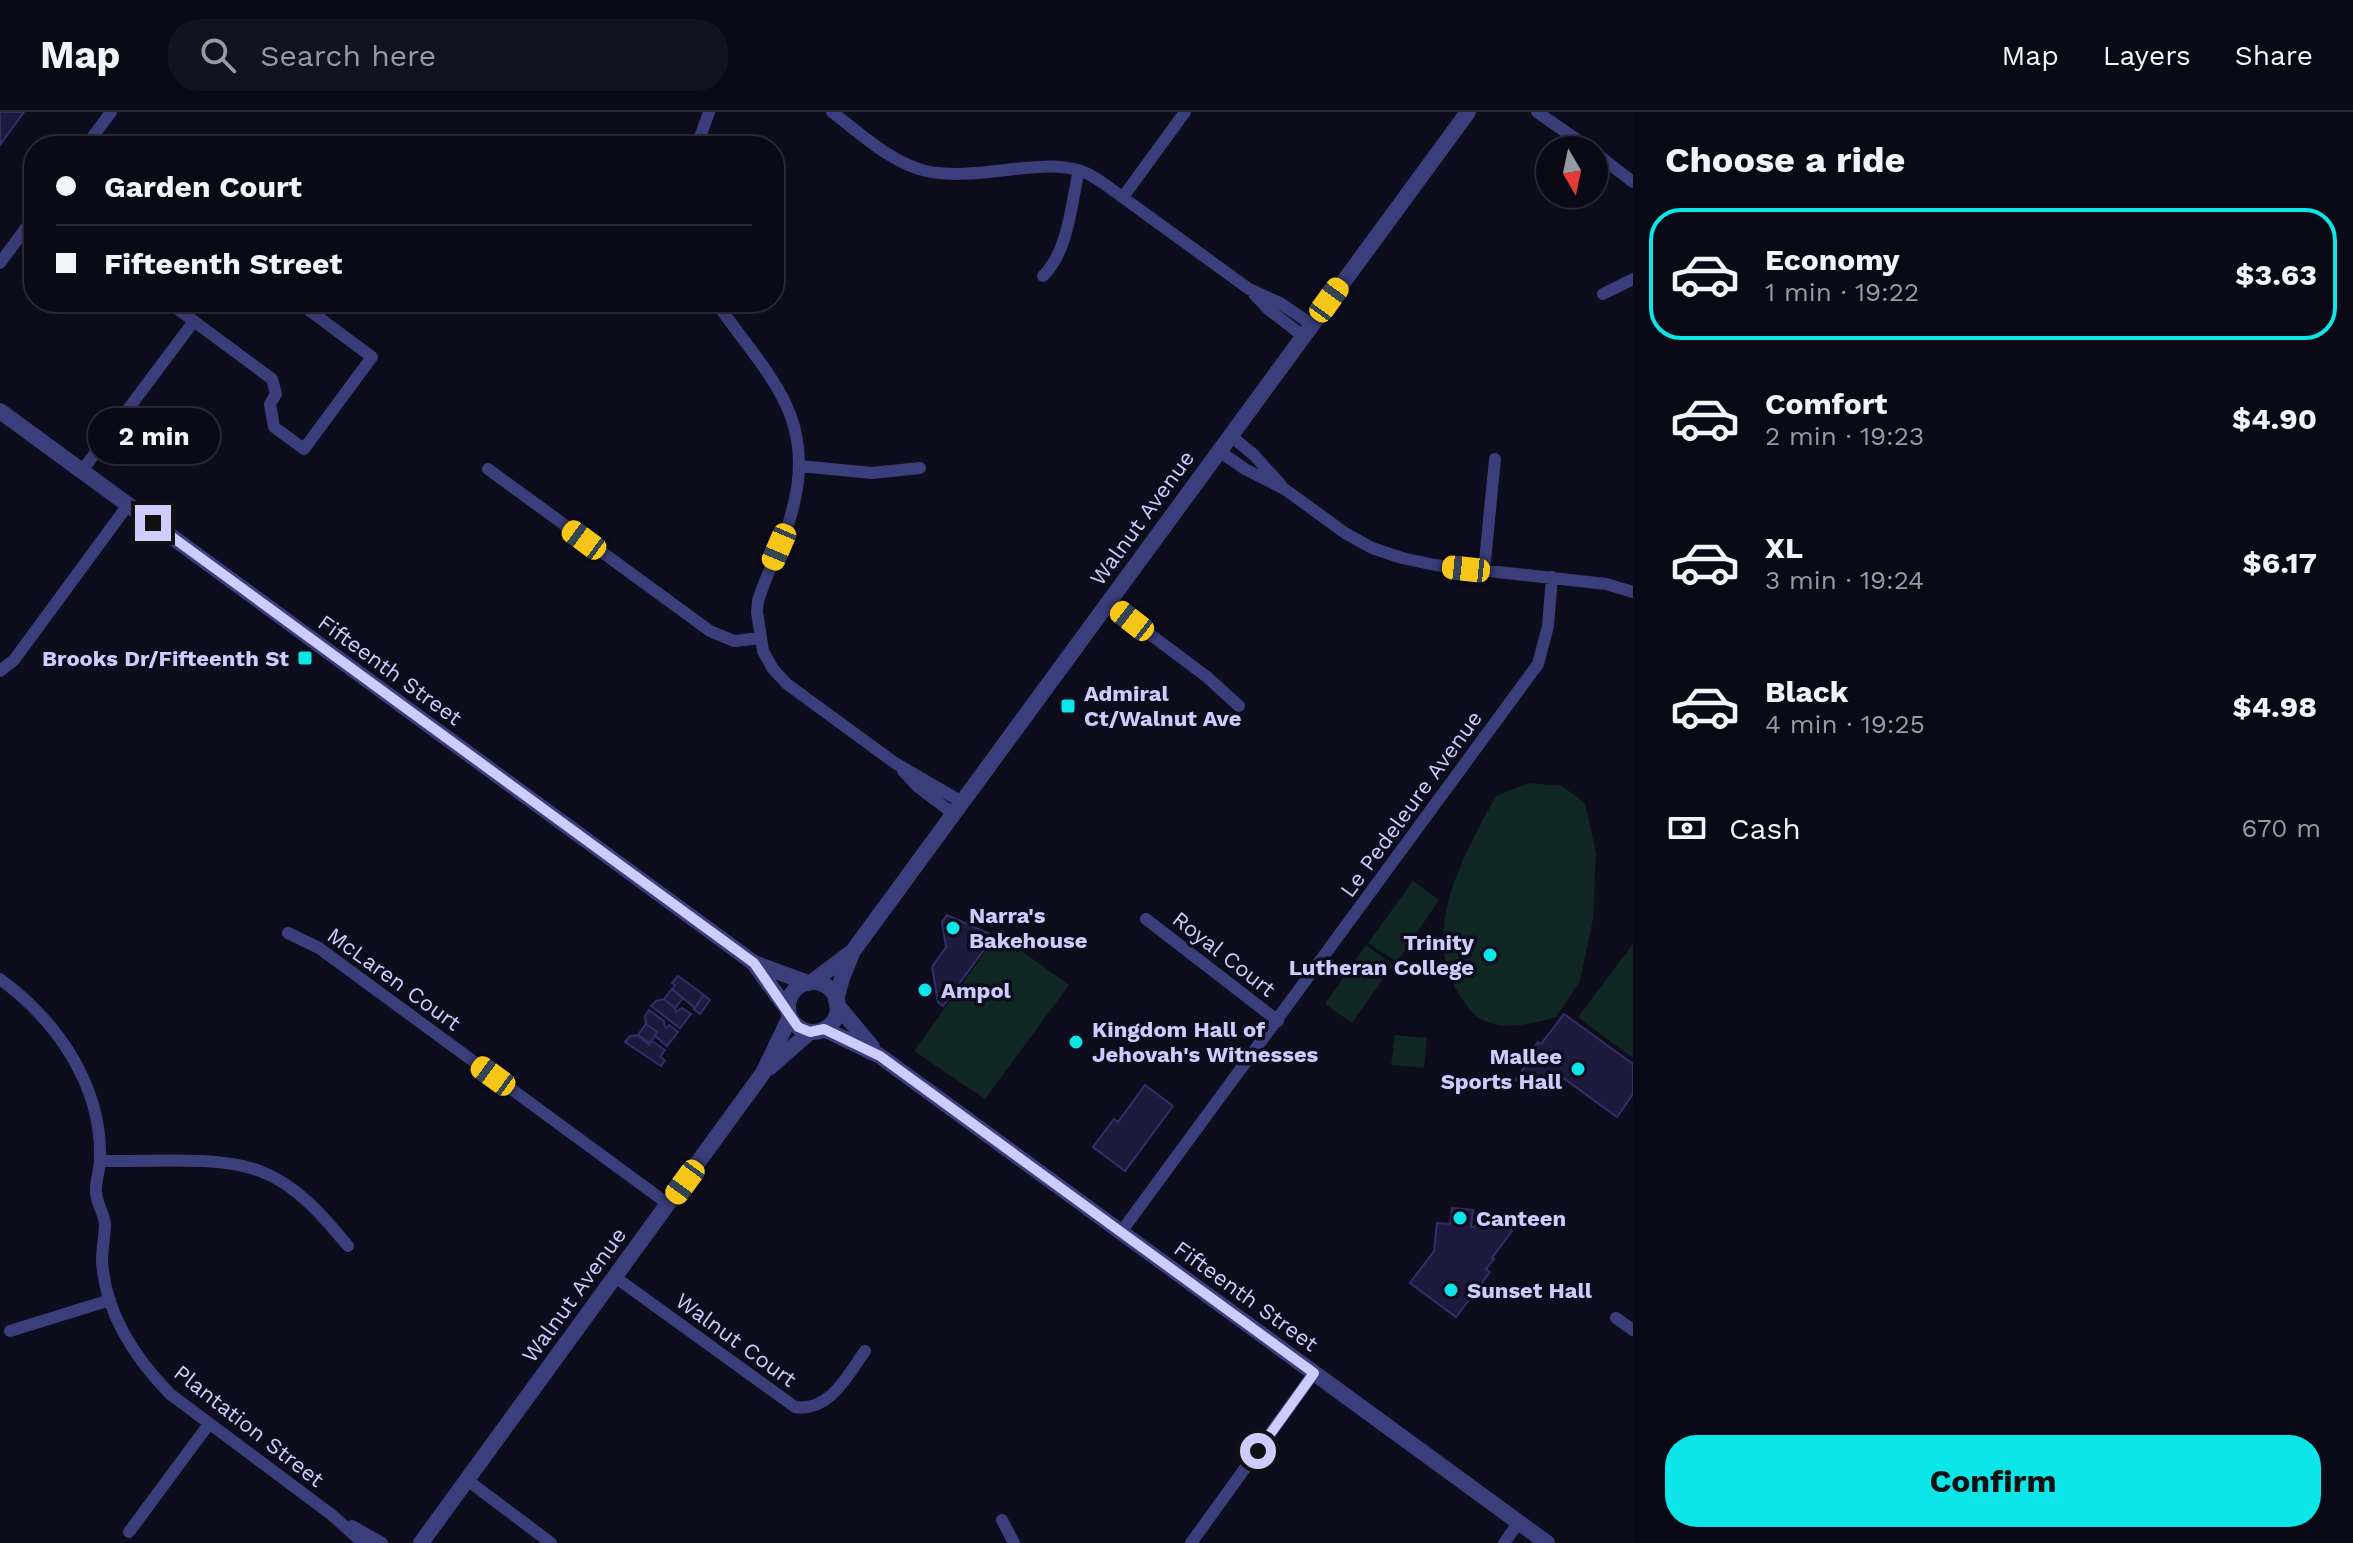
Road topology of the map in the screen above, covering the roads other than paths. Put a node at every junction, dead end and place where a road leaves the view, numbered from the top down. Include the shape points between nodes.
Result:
1 (111, 112) edge
2 (709, 112) edge
3 (832, 112) edge
4 (1185, 112) edge
5 (1468, 112) edge
6 (1537, 112) edge
7 (1545, 112) edge
8 (1558, 125) junction
9 (93, 136) edge
10 (701, 136) edge
11 (1573, 136) edge
12 (1608, 163) edge
13 (1079, 170) junction
14 (1633, 182) edge
15 (1123, 197) junction
16 (24, 231) edge
17 (0, 263) edge
18 (1043, 276) dead end
19 (1633, 279) edge
20 (1603, 294) dead end
21 (182, 312) edge
22 (311, 312) edge
23 (723, 312) edge
24 (194, 321) junction
25 (1307, 330) junction
26 (0, 411) edge
27 (1231, 436) junction
28 (1219, 451) junction
29 (1495, 459) dead end
30 (800, 466) junction
31 (920, 468) dead end
32 (488, 469) dead end
33 (81, 472) junction
34 (1286, 490) junction
35 (128, 505) junction
36 (1484, 571) junction
37 (1552, 577) junction
38 (1633, 592) edge
39 (1107, 602) junction
40 (760, 638) junction
41 (0, 671) edge
42 (1239, 706) dead end
43 (958, 808) junction
44 (1146, 919) dead end
45 (288, 933) dead end
46 (853, 951) junction
47 (754, 963) junction
48 (0, 979) edge
49 (810, 982) junction
50 (837, 1002) junction
51 (789, 1013) junction
52 (1278, 1021) junction
53 (817, 1030) junction
54 (880, 1056) junction
55 (763, 1073) junction
56 (100, 1161) junction
57 (668, 1204) junction
58 (1121, 1232) junction
59 (348, 1246) dead end
60 (615, 1277) junction
61 (110, 1300) junction
62 (1616, 1318) dead end
63 (1633, 1330) edge
64 (10, 1331) dead end
65 (865, 1351) dead end
66 (1314, 1373) junction
67 (209, 1424) junction
68 (467, 1480) junction
69 (332, 1515) junction
70 (1002, 1520) dead end
71 (1519, 1522) junction
72 (129, 1532) dead end
73 (363, 1543) edge
74 (382, 1543) edge
75 (421, 1543) edge
76 (551, 1543) edge
77 (1014, 1543) edge
78 (1191, 1543) edge
79 (1504, 1543) edge
80 (1547, 1543) edge

1 - 9 street
2 - 10 street
3 - 13 street via 894,157 924,171 960,175
4 - 15 street
5 - 25 street, Walnut Avenue
6 - 8 street
7 - 8 street
8 - 11 street
12 - 14 street
13 - 15 street
13 - 18 street via 1061,250
15 - 25 street via 1249,289 1268,309
16 - 17 street
19 - 20 street
21 - 24 street
22 - 24 street via 372,357 304,449 274,427 272,379
23 - 30 street via 780,390 796,435
24 - 33 street
25 - 27 street, Walnut Avenue
26 - 33 street, Fifteenth Street
27 - 28 street, Walnut Avenue
27 - 34 street
28 - 34 street
28 - 39 street, Walnut Avenue
29 - 36 street
30 - 31 street via 872,473
30 - 40 street via 790,519 758,601
32 - 40 street via 710,631 734,641
33 - 35 street, Fifteenth Street
34 - 36 street via 1372,548 1424,563
35 - 41 street via 14,660
35 - 47 street, Fifteenth Street
36 - 37 street
37 - 38 street
37 - 52 street, Le Pedeleure Avenue via 1538,664
39 - 42 street
39 - 43 street, Walnut Avenue
40 - 43 street via 773,669 787,684 895,763 918,787
43 - 46 street, Walnut Avenue
44 - 52 street, Royal Court
45 - 57 street, McLaren Court via 319,948
46 - 49 street, Walnut Avenue
46 - 50 street, Walnut Avenue
47 - 49 street, Fifteenth Street
47 - 51 street, Fifteenth Street
48 - 56 street, Plantation Street via 45,1017 80,1070 94,1109
49 - 50 street via 827,987
49 - 51 street via 795,989
50 - 53 street via 834,1019
50 - 54 street, Fifteenth Street
51 - 53 street via 798,1027
51 - 55 street, Walnut Avenue
52 - 58 street, Le Pedeleure Avenue
53 - 54 street, Fifteenth Street
53 - 55 street, Walnut Avenue
54 - 58 street, Fifteenth Street
55 - 57 street, Walnut Avenue
56 - 59 street via 221,1163 260,1171 309,1202
56 - 61 street, Plantation Street via 96,1189 104,1216 102,1262
57 - 60 street, Walnut Avenue
58 - 66 street, Fifteenth Street
60 - 65 street, Walnut Court via 795,1407 814,1407 829,1399
60 - 68 street, Walnut Avenue
61 - 64 street
61 - 67 street, Plantation Street via 147,1369
62 - 63 street
66 - 71 street, Fifteenth Street
66 - 78 street
67 - 69 street, Plantation Street
67 - 72 street
68 - 75 street, Walnut Avenue
68 - 76 street
69 - 73 street, Plantation Street
69 - 74 street, Plantation Street
70 - 77 street
71 - 79 street
71 - 80 street, Fifteenth Street

